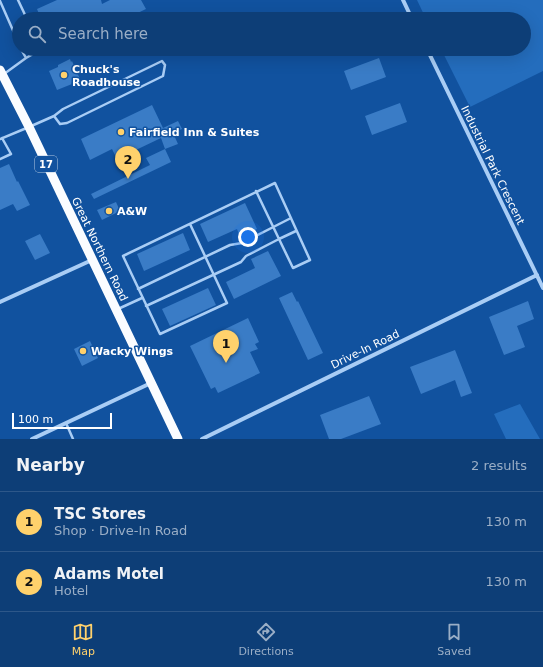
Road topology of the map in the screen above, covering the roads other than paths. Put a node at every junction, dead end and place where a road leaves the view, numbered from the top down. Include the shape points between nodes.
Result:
1 (18, 0) edge
2 (403, 0) edge
3 (0, 1) edge
4 (24, 12) edge
5 (409, 12) edge
6 (12, 28) edge
7 (30, 56) edge
8 (430, 56) edge
9 (26, 58) joint
10 (1, 74) edge
11 (54, 116) junction
12 (29, 127) junction
13 (1, 138) edge
14 (0, 159) edge
15 (256, 191) junction
16 (291, 218) junction
17 (190, 224) junction
18 (273, 227) junction
19 (296, 231) junction
20 (279, 239) junction
21 (205, 257) junction
22 (92, 260) junction
23 (213, 275) junction
24 (537, 275) junction
25 (543, 288) edge
26 (138, 289) junction
27 (142, 298) junction
28 (0, 302) edge
29 (146, 306) junction
30 (116, 310) junction
31 (152, 383) junction
32 (66, 423) junction
33 (32, 439) edge
34 (74, 439) edge
35 (178, 439) edge
36 (202, 439) edge

1 - 4 lane
2 - 5 street
3 - 6 lane
7 - 9 lane
8 - 24 street, Industrial Park Crescent
9 - 10 lane
10 - 12 highway, Great Northern Road / 17
11 - 11 lane via 63,109 162,61 165,65 163,76 67,123 60,124
11 - 12 lane
12 - 13 lane
12 - 22 highway, Great Northern Road / 17
13 - 14 lane via 11,154
15 - 16 lane via 274,183
15 - 17 lane
15 - 18 lane
16 - 18 lane
16 - 19 lane
17 - 21 lane
17 - 26 lane via 123,256
18 - 20 lane
18 - 21 lane via 242,243 230,245
19 - 20 lane
19 - 20 lane via 310,260 293,268
20 - 23 lane
21 - 23 lane
21 - 26 lane
22 - 28 street
22 - 30 highway, Great Northern Road / 17
23 - 29 lane
23 - 29 lane via 227,303 160,334
24 - 25 street, Industrial Park Crescent
24 - 36 street, Drive-In Road
26 - 27 lane
27 - 29 lane
27 - 30 lane
30 - 31 highway, Great Northern Road / 17
31 - 32 street
31 - 35 highway, Great Northern Road / 17
32 - 33 street
32 - 34 lane

